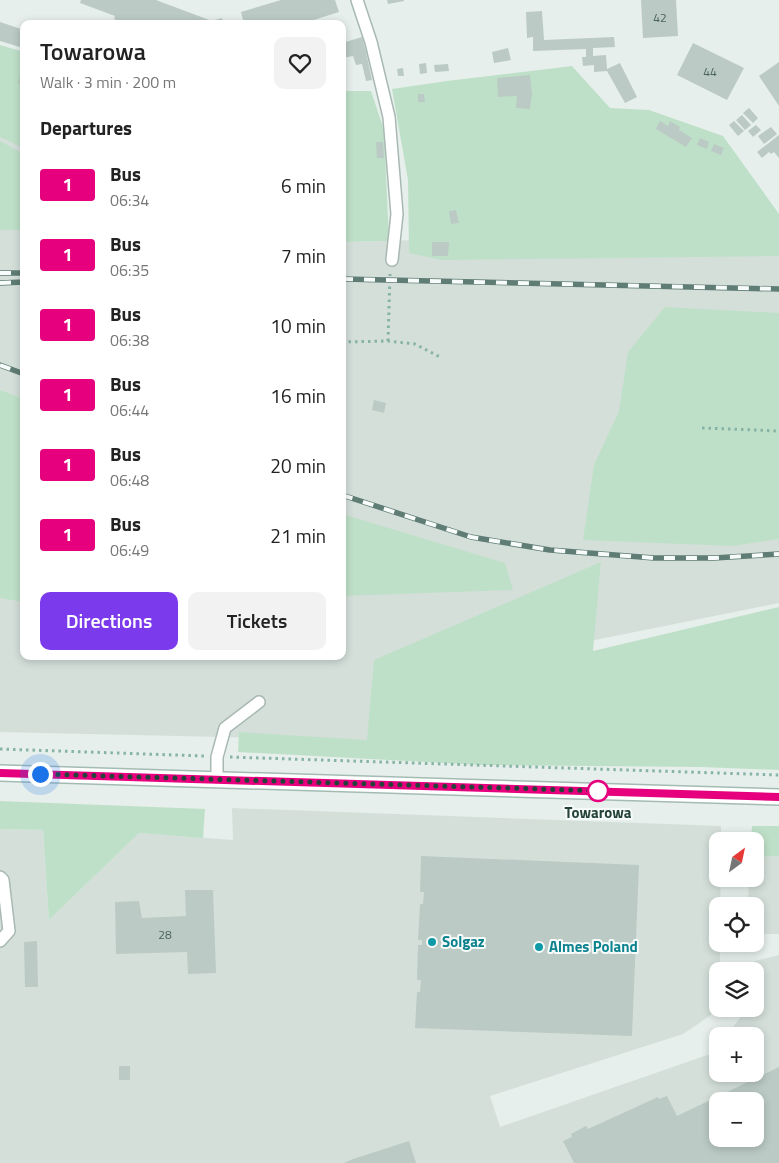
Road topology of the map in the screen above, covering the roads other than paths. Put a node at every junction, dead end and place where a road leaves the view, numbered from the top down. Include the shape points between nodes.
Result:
1 (357, 0) edge
2 (392, 260) road end
3 (259, 702) dead end
4 (0, 773) edge
5 (217, 779) junction
6 (779, 797) edge
7 (0, 877) edge
8 (0, 940) edge

1 - 2 lane via 389,117 397,214
3 - 5 lane via 224,728 217,756
4 - 5 main road
5 - 6 main road
7 - 8 lane via 9,931

